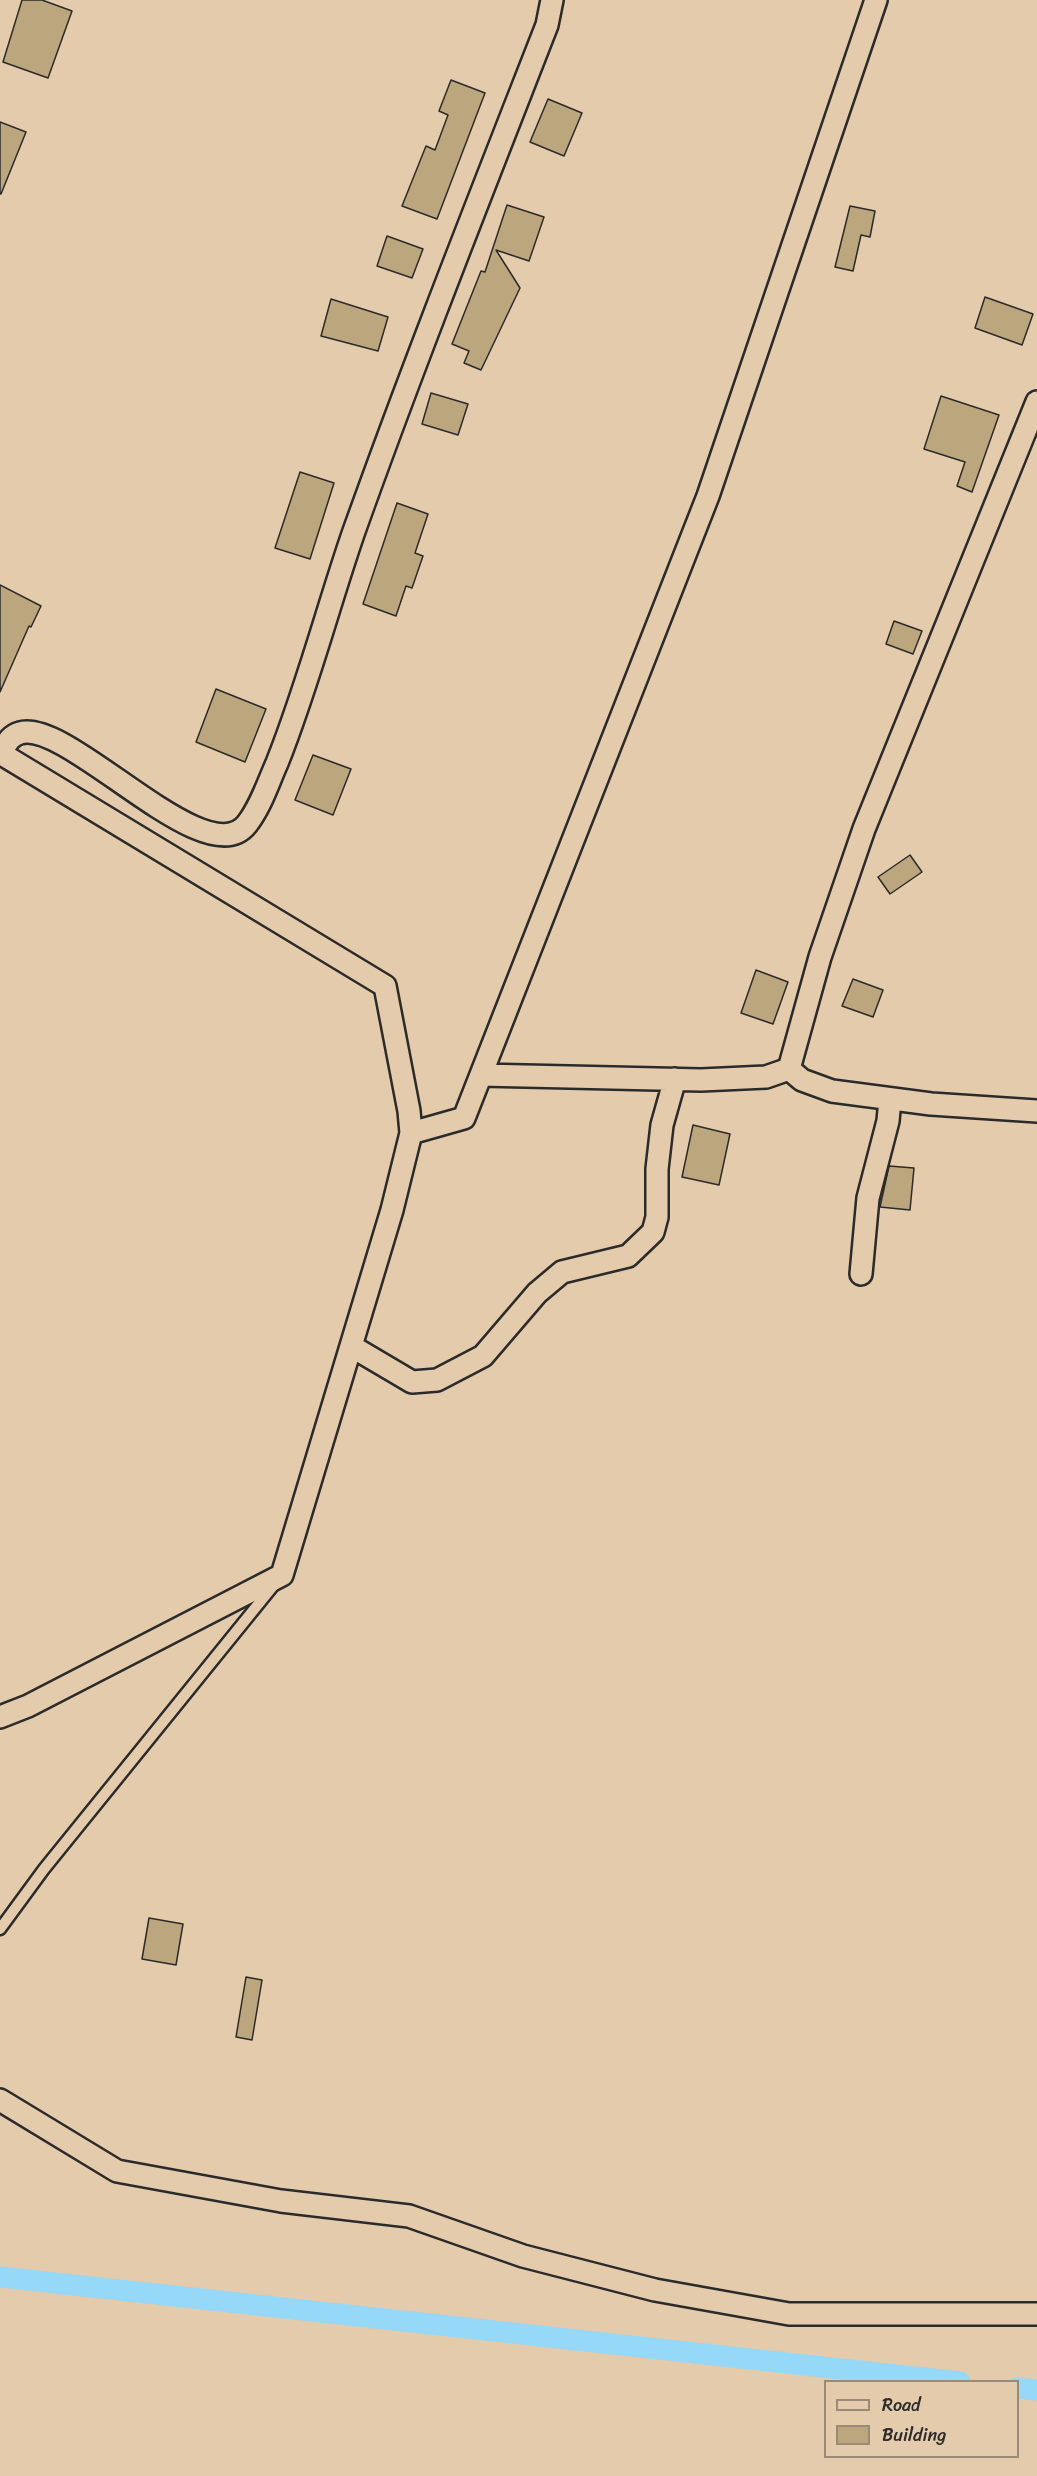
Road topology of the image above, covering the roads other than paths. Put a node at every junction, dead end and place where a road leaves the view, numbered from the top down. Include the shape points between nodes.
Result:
1 (552, 0) edge
2 (876, 0) edge
3 (1037, 402) edge
4 (1, 753) edge
5 (789, 1069) junction
6 (481, 1075) junction
7 (675, 1079) junction
8 (890, 1099) junction
9 (1037, 1111) edge
10 (411, 1133) junction
11 (861, 1274) dead end
12 (351, 1346) junction
13 (282, 1575) junction
14 (0, 1717) edge
15 (0, 1929) edge
16 (0, 2100) edge
17 (1037, 2314) edge

1 - 4 street via 547,25 454,261 353,536 288,736 245,828 229,834 209,832 183,822 74,751 36,734 22,732 10,738
2 - 6 street via 708,496
3 - 5 street via 864,830 820,957
4 - 10 street via 385,986
5 - 7 street via 766,1077
5 - 8 street via 802,1080 832,1091
6 - 7 street
6 - 10 street via 464,1118
7 - 12 street via 662,1125 657,1217 653,1232 628,1256 562,1272 537,1293 483,1356 437,1380 412,1382
8 - 9 street
8 - 11 street via 868,1198
10 - 12 street
12 - 13 street
13 - 14 street
13 - 15 lane
16 - 17 street via 117,2171 281,2201 409,2216 523,2256 655,2290 789,2314

